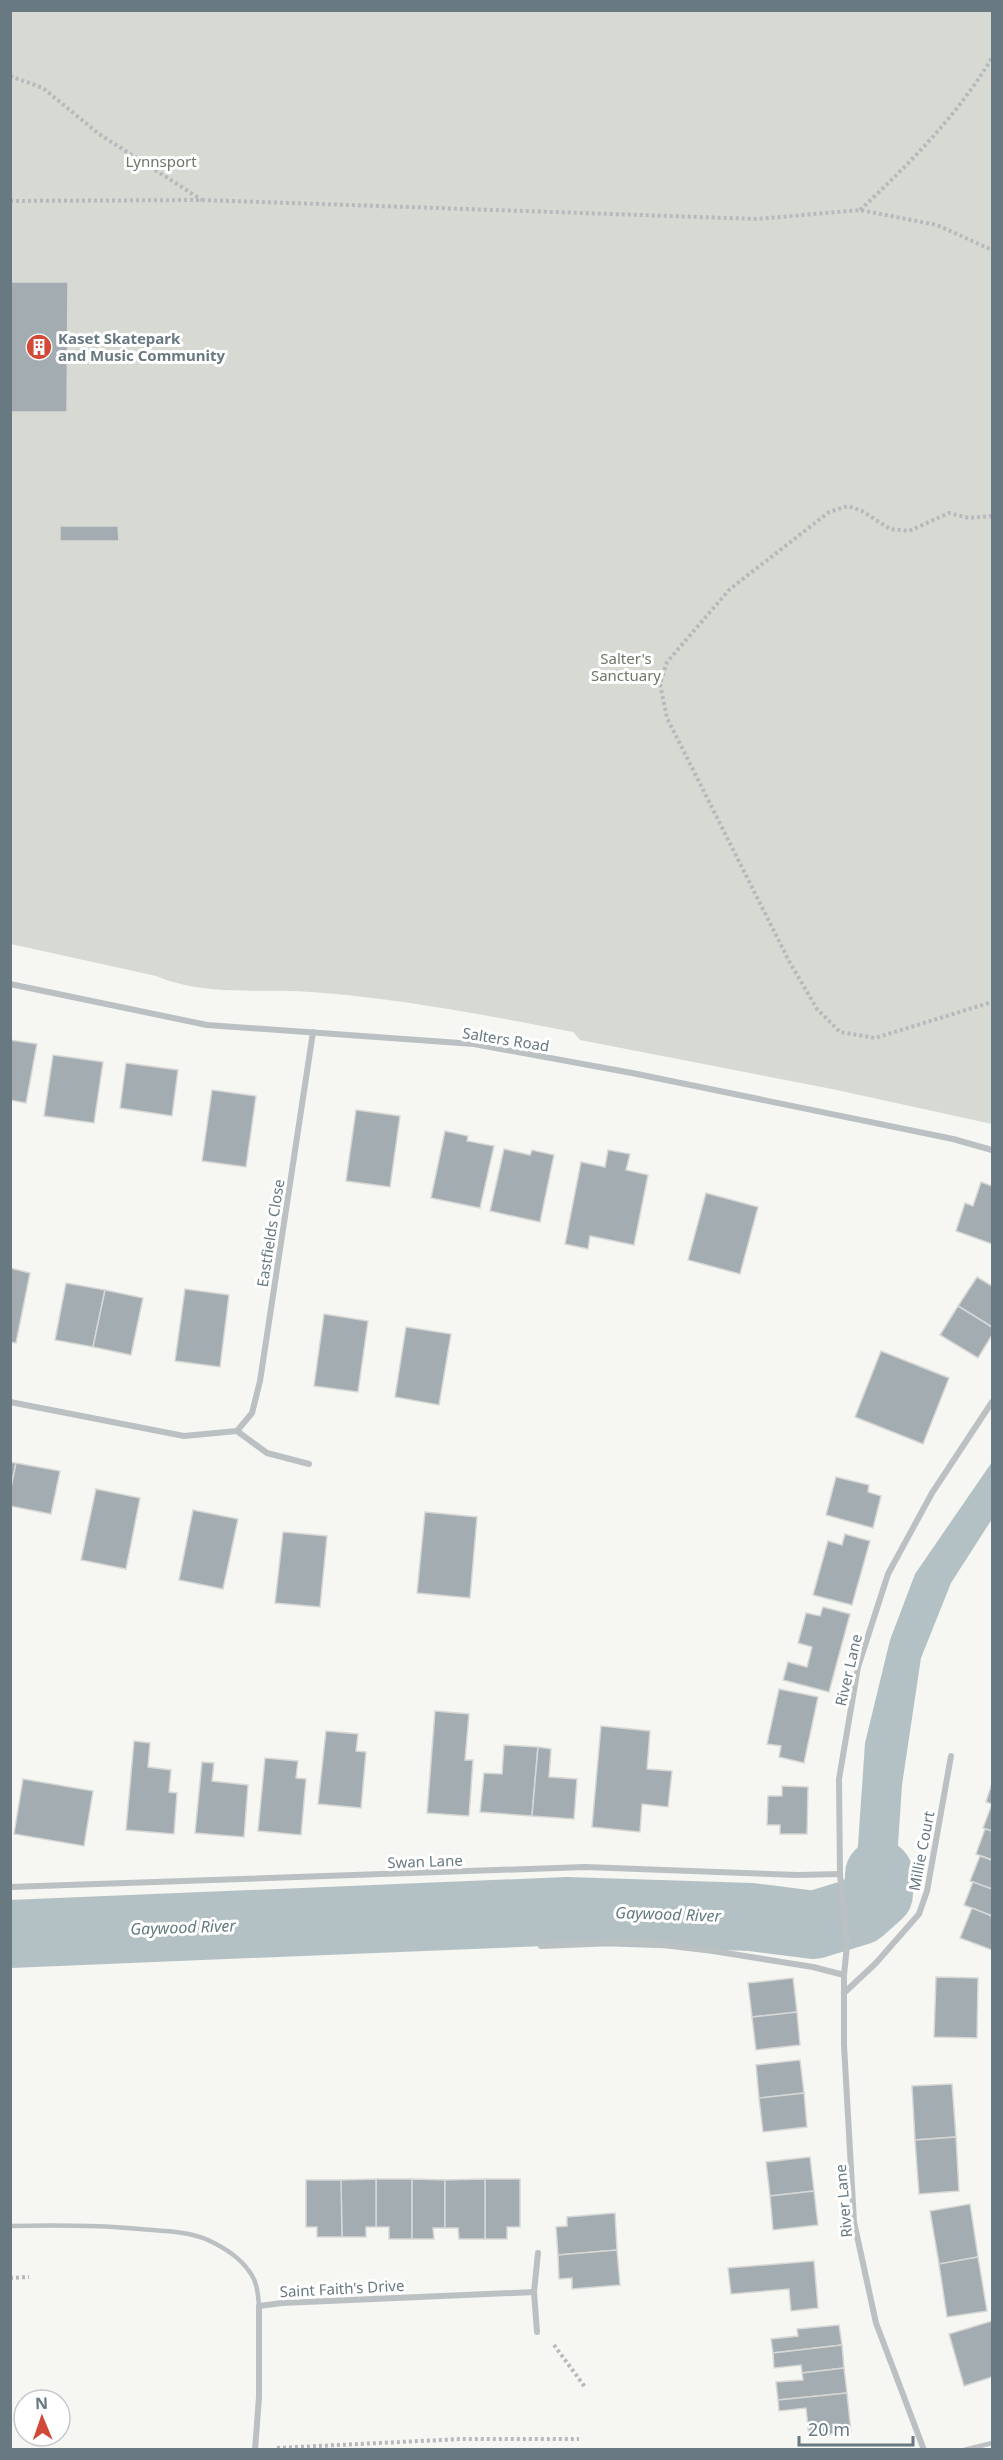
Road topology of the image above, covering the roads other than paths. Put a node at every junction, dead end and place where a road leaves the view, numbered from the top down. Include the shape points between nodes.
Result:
1 (10, 984) edge
2 (313, 1032) junction
3 (993, 1150) edge
4 (10, 1402) edge
5 (993, 1402) edge
6 (237, 1431) junction
7 (309, 1464) dead end
8 (951, 1756) dead end
9 (840, 1874) junction
10 (10, 1887) edge
11 (541, 1946) dead end
12 (844, 1975) junction
13 (844, 1993) junction
14 (10, 2226) edge
15 (538, 2253) dead end
16 (534, 2292) junction
17 (259, 2306) junction
18 (537, 2332) dead end
19 (993, 2443) edge
20 (255, 2449) edge
21 (924, 2450) edge
22 (964, 2450) edge

1 - 2 street, Salters Road via 207,1025
2 - 3 street, Salters Road via 474,1044 632,1073
2 - 6 street, Eastfields Close via 260,1381 252,1413
4 - 6 street via 184,1436
5 - 9 street, River Lane via 932,1493 888,1574 858,1667 838,1779
6 - 7 street via 267,1454
8 - 13 street, Millie Court via 927,1891 919,1914
9 - 10 street, Swan Lane via 585,1868
9 - 12 street, River Lane via 848,1945
11 - 12 street via 639,1942
12 - 13 street, River Lane
13 - 21 street, River Lane via 854,2222 876,2323
14 - 17 lane via 72,2224 178,2232 208,2240 233,2255 249,2271 258,2288
15 - 16 street
16 - 17 street, Saint Faith's Drive
16 - 18 street
17 - 20 street, Saint Faith's Drive via 260,2397
19 - 22 lane

